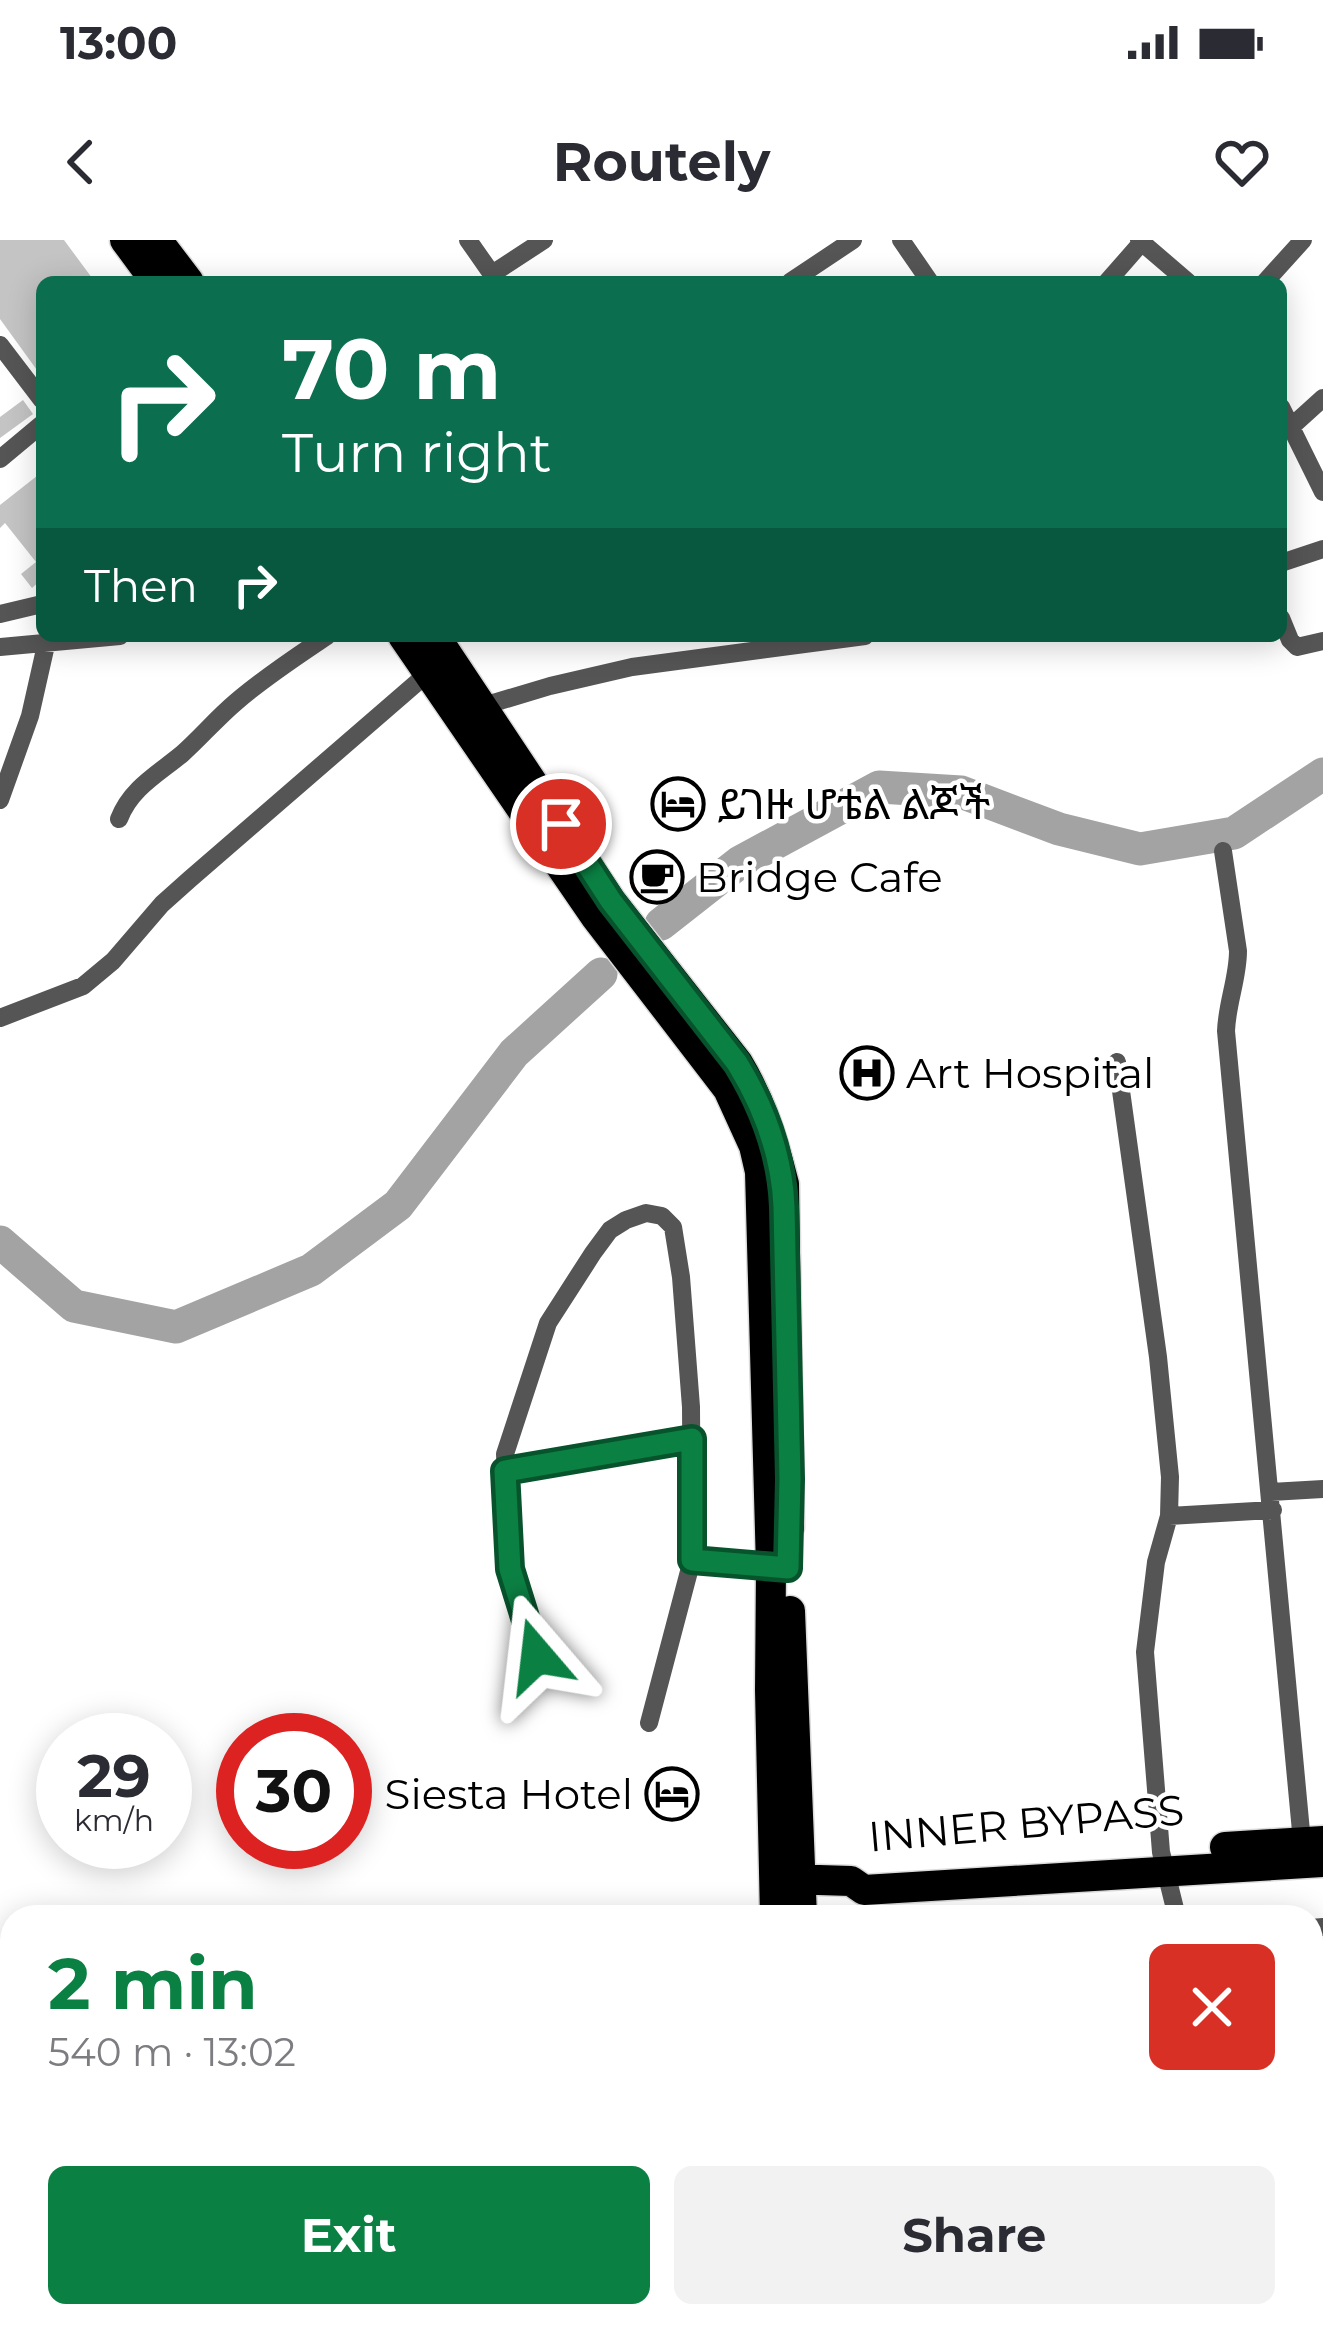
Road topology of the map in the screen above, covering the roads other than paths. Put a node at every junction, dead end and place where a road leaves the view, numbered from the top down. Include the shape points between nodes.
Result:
1 (125, 240) edge
2 (158, 240) edge
3 (468, 240) edge
4 (544, 240) edge
5 (853, 240) edge
6 (901, 240) edge
7 (1303, 240) edge
8 (1140, 241) edge
9 (152, 276) edge
10 (185, 276) edge
11 (494, 276) edge
12 (498, 276) edge
13 (799, 276) edge
14 (926, 276) edge
15 (1112, 276) edge
16 (1181, 276) edge
17 (1270, 276) edge
18 (0, 345) edge
19 (36, 392) edge
20 (1323, 398) edge
21 (1287, 419) edge
22 (1291, 427) junction
23 (36, 429) edge
24 (0, 459) edge
25 (1323, 492) edge
26 (1323, 549) edge
27 (1287, 561) edge
28 (0, 594) edge
29 (7, 613) edge
30 (1287, 633) edge
31 (1323, 641) edge
32 (71, 642) edge
33 (318, 642) edge
34 (408, 642) edge
35 (438, 642) edge
36 (772, 642) edge
37 (741, 644) edge
38 (46, 645) junction
39 (0, 647) edge
40 (428, 673) junction
41 (468, 710) junction
42 (0, 800) edge
43 (119, 820) dead end
44 (1223, 851) dead end
45 (0, 1018) edge
46 (1117, 1061) dead end
47 (692, 1439) junction
48 (505, 1471) junction
49 (1323, 1489) edge
50 (1272, 1501) junction
51 (1168, 1516) junction
52 (692, 1560) junction
53 (779, 1568) junction
54 (540, 1682) dead end
55 (650, 1723) dead end
56 (1316, 1848) edge
57 (1163, 1862) junction
58 (788, 1879) junction
59 (779, 1905) edge
60 (798, 1905) edge
61 (1174, 1905) edge

1 - 9 main road
2 - 10 main road
3 - 11 street
4 - 12 street
5 - 13 street
6 - 14 street
7 - 17 street
8 - 15 street
8 - 16 street
18 - 19 street
20 - 22 street
21 - 22 street
22 - 25 street
23 - 24 street
26 - 27 street
28 - 29 street
30 - 31 street via 1297,647
32 - 38 street
33 - 43 street via 158,770
34 - 40 main road
35 - 41 main road
36 - 37 street
37 - 41 street
38 - 39 street
38 - 42 street
40 - 41 main road
40 - 45 street via 162,904 97,975
41 - 53 main road via 603,909 702,1036 737,1063 772,1137 784,1184 773,1207
44 - 50 street via 1238,951 1226,1030
46 - 51 street via 1158,1358
47 - 48 street
47 - 48 street via 673,1227 646,1213 610,1230 548,1323
47 - 52 street
48 - 54 street via 510,1569
49 - 50 street
50 - 51 street
50 - 56 street
51 - 57 street via 1145,1652
52 - 53 street
52 - 55 street
53 - 58 main road
56 - 57 main road, INNER BYPASS
57 - 58 main road, INNER BYPASS via 864,1890 851,1881
57 - 61 street
58 - 59 main road
58 - 60 main road

